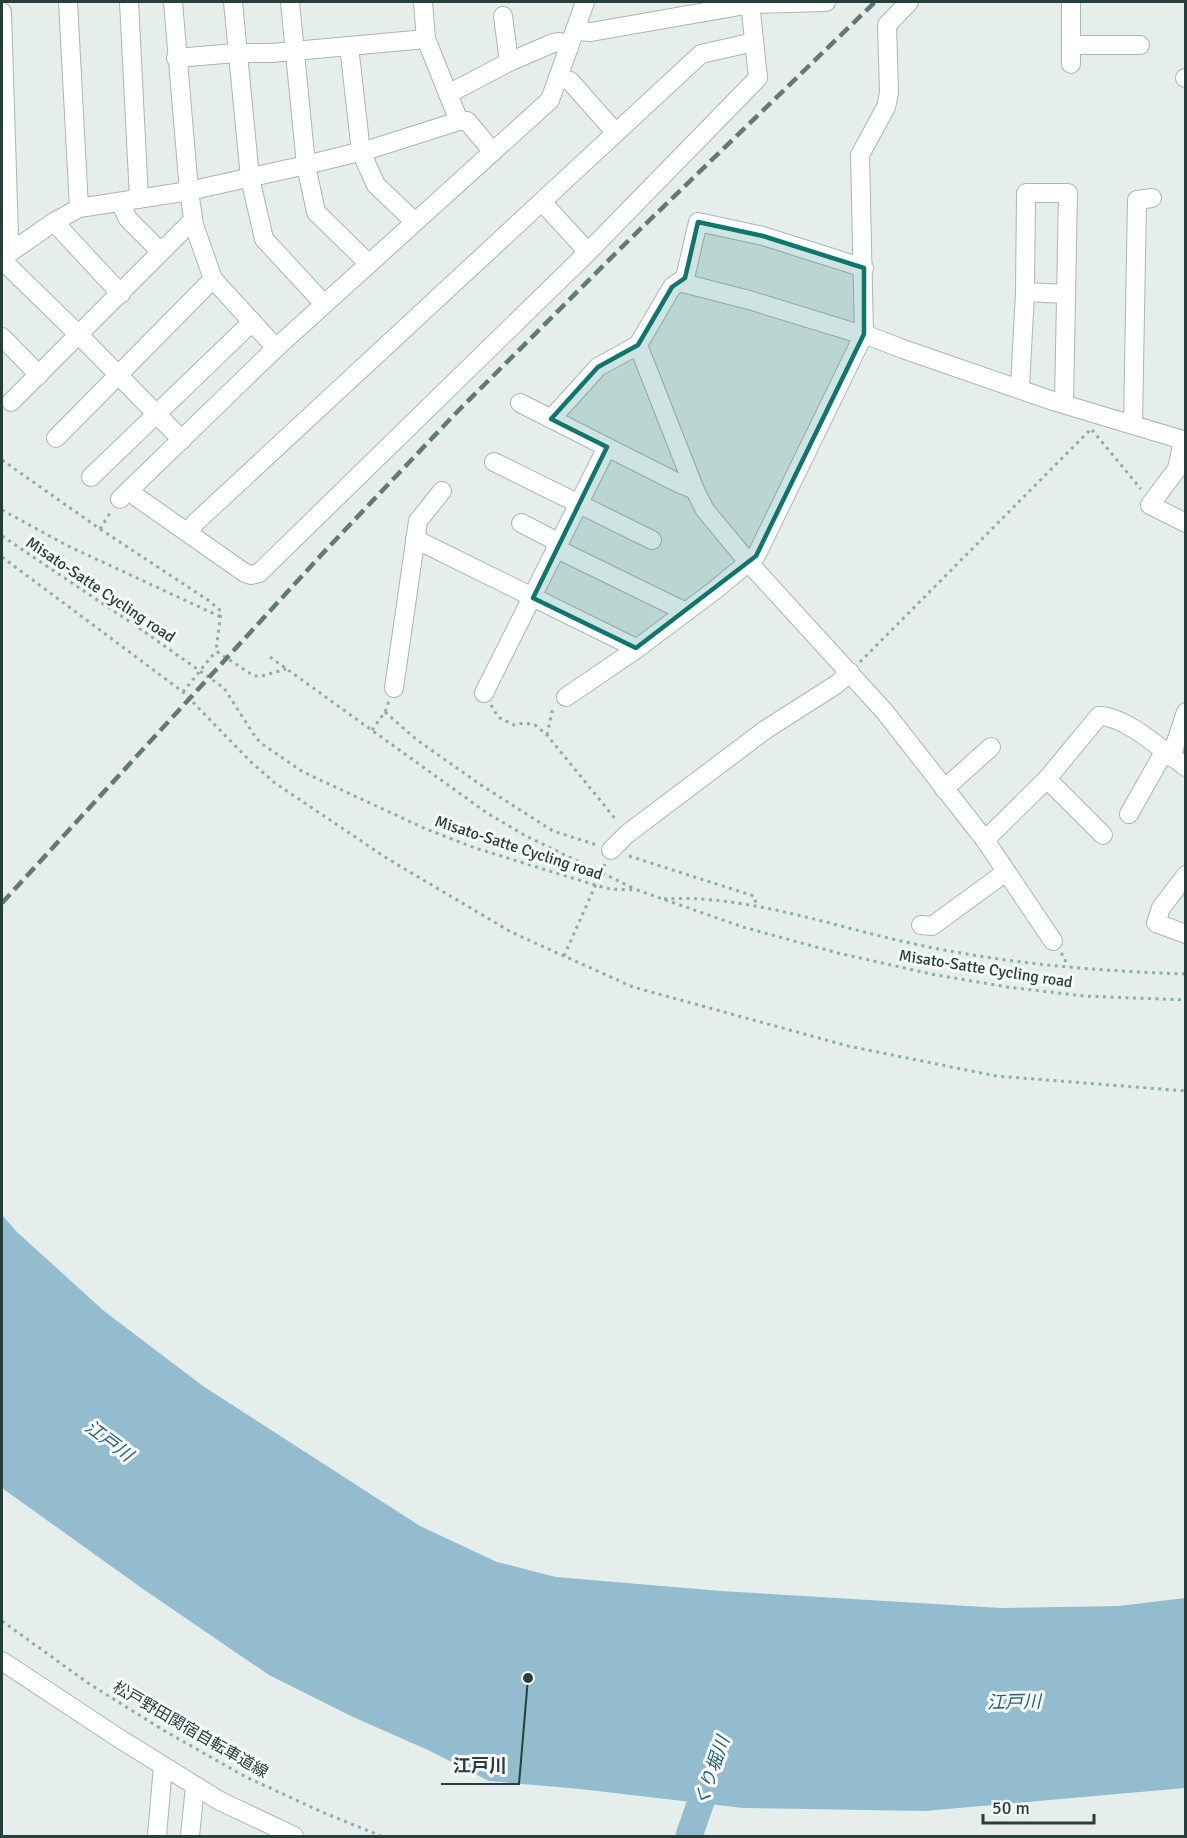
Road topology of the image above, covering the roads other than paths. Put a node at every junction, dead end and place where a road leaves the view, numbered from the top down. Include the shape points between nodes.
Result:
1 (68, 2) edge
2 (129, 2) edge
3 (172, 2) edge
4 (232, 2) edge
5 (290, 2) edge
6 (423, 2) edge
7 (585, 2) edge
8 (826, 2) edge
9 (909, 2) edge
10 (1071, 2) edge
11 (750, 3) edge
12 (2, 12) edge
13 (503, 16) dead end
14 (426, 39) junction
15 (572, 40) junction
16 (754, 42) junction
17 (1071, 45) junction
18 (1140, 45) dead end
19 (349, 46) junction
20 (294, 51) junction
21 (236, 53) junction
22 (176, 58) junction
23 (509, 62) junction
24 (1071, 64) dead end
25 (559, 78) junction
26 (448, 94) junction
27 (459, 121) junction
28 (616, 133) junction
29 (361, 152) junction
30 (493, 152) junction
31 (306, 165) junction
32 (250, 178) junction
33 (189, 191) junction
34 (1152, 198) dead end
35 (139, 199) junction
36 (120, 202) junction
37 (542, 202) junction
38 (79, 208) junction
39 (193, 220) junction
40 (54, 222) junction
41 (415, 222) junction
42 (162, 252) junction
43 (588, 252) junction
44 (6, 255) edge
45 (369, 264) junction
46 (864, 268) junction
47 (213, 279) junction
48 (679, 282) junction
49 (1025, 292) junction
50 (121, 294) junction
51 (1066, 294) junction
52 (324, 304) junction
53 (252, 322) junction
54 (864, 334) junction
55 (79, 335) junction
56 (4, 344) edge
57 (638, 345) junction
58 (276, 348) junction
59 (39, 375) junction
60 (119, 375) junction
61 (1020, 388) junction
62 (11, 402) dead end
63 (1064, 402) junction
64 (520, 403) dead end
65 (158, 414) junction
66 (551, 419) junction
67 (1133, 424) junction
68 (56, 438) dead end
69 (182, 440) junction
70 (1184, 441) edge
71 (607, 447) junction
72 (494, 462) dead end
73 (91, 477) dead end
74 (695, 490) junction
75 (442, 491) dead end
76 (577, 504) junction
77 (1185, 522) edge
78 (521, 523) dead end
79 (189, 533) junction
80 (415, 539) junction
81 (652, 540) dead end
82 (557, 545) junction
83 (749, 563) junction
84 (532, 598) junction
85 (686, 612) junction
86 (636, 648) junction
87 (850, 672) junction
88 (394, 688) dead end
89 (484, 693) road end
90 (566, 697) road end
91 (1185, 712) edge
92 (991, 747) dead end
93 (1173, 758) edge
94 (1047, 779) junction
95 (944, 789) junction
96 (1129, 814) dead end
97 (1103, 835) dead end
98 (985, 840) junction
99 (607, 858) road end
100 (1006, 872) junction
101 (1185, 875) edge
102 (921, 925) dead end
103 (1185, 934) edge
104 (1053, 941) dead end
105 (2, 1661) edge
106 (163, 1766) junction
107 (195, 1786) junction
108 (153, 1834) edge
109 (190, 1836) edge
110 (294, 1836) edge

1 - 38 street
2 - 35 street
3 - 22 street
4 - 21 street
5 - 20 street
6 - 14 street
7 - 15 street
8 - 11 street
9 - 46 street via 887,25 889,93 886,107 860,155
10 - 17 street
11 - 15 street via 591,32
11 - 16 street
12 - 44 street via 9,237
13 - 23 street
14 - 19 street
14 - 26 street
15 - 23 street via 553,43
15 - 25 street
16 - 28 street via 701,54
16 - 43 street via 758,78
17 - 18 street
17 - 24 street
19 - 20 street
19 - 29 street
20 - 21 street
20 - 31 street
21 - 22 street
21 - 32 street
22 - 33 street
23 - 26 street
25 - 28 street via 570,81
25 - 30 street via 550,100
26 - 27 street
27 - 29 street
27 - 30 street via 467,121
28 - 37 street
29 - 31 street
29 - 41 street via 376,185
30 - 41 street
31 - 32 street
31 - 45 street via 316,212
32 - 33 street
32 - 52 street via 264,239
33 - 35 street
33 - 39 street
34 - 67 street via 1137,200
35 - 36 street
36 - 38 street
36 - 42 street via 128,219
37 - 43 street
37 - 79 street
38 - 40 street
39 - 42 street
39 - 47 street
40 - 44 street
40 - 50 street
41 - 45 street
42 - 50 street
43 - 79 street via 260,573 245,573
44 - 55 street
45 - 52 street
46 - 48 street via 763,236 698,222 685,278
46 - 54 street
47 - 53 street
47 - 60 street
48 - 54 street
48 - 57 street via 672,286
49 - 51 street
49 - 51 street via 1026,193 1068,193
49 - 61 street
50 - 55 street
51 - 63 street
52 - 58 street
53 - 58 street
53 - 65 street
54 - 61 street
54 - 83 street via 756,556
55 - 59 street
55 - 60 street
56 - 59 street
57 - 66 street via 598,367
57 - 74 street
58 - 69 street
59 - 62 street
60 - 65 street
60 - 68 street
61 - 63 street
63 - 67 street
64 - 66 street
65 - 69 street
65 - 73 street
66 - 71 street
67 - 70 street
69 - 79 street via 125,494 138,498
70 - 77 street via 1177,469 1150,505
71 - 74 street
71 - 76 street
72 - 76 street
74 - 83 street via 705,510
75 - 80 street via 418,522
76 - 81 street
76 - 82 street
78 - 82 street
80 - 84 street
80 - 88 street
82 - 84 street
82 - 85 street
83 - 85 street
83 - 87 street
84 - 86 street
84 - 89 street
85 - 86 street
86 - 90 street
87 - 95 street
87 - 99 street via 765,730 627,834
91 - 93 street
92 - 95 street
93 - 94 street via 1110,716 1099,716
93 - 96 street
94 - 97 street
94 - 98 street
95 - 98 street
98 - 100 street
100 - 102 street via 932,926
100 - 104 street
101 - 103 street via 1161,908 1156,924
105 - 106 street
106 - 107 street
106 - 108 street
107 - 109 street
107 - 110 street

